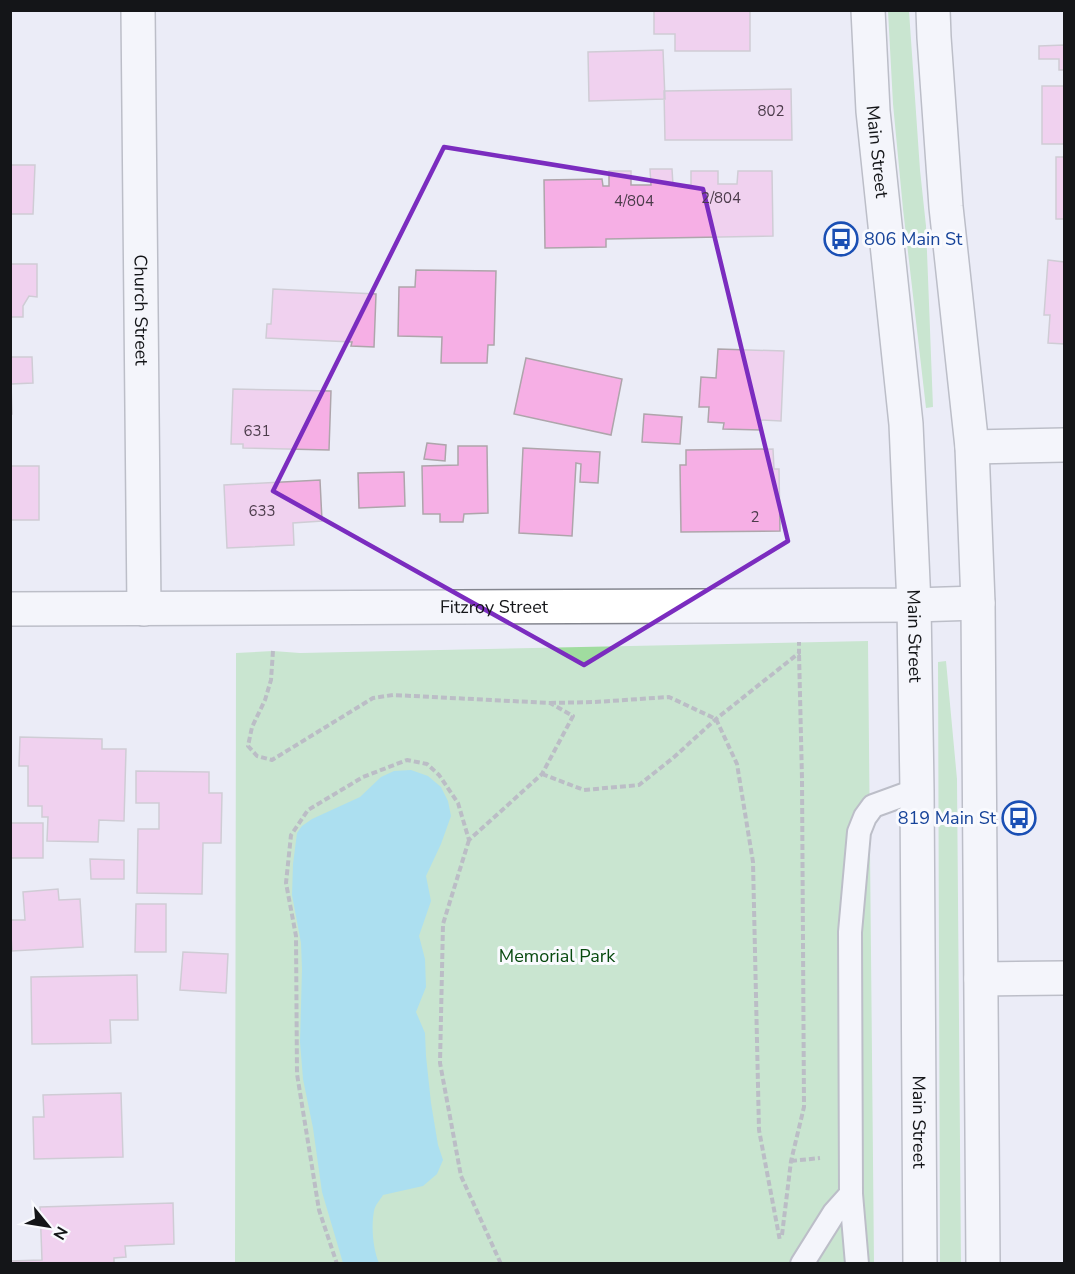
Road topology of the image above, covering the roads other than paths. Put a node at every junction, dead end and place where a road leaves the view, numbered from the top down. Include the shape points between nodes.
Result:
1 (138, 10) edge
2 (868, 10) edge
3 (933, 10) edge
4 (1065, 446) edge
5 (972, 447) junction
6 (978, 603) junction
7 (914, 605) junction
8 (10, 609) edge
9 (144, 609) junction
10 (917, 790) junction
11 (1065, 978) edge
12 (981, 980) junction
13 (851, 1194) junction
14 (802, 1263) edge
15 (857, 1263) edge
16 (920, 1263) edge
17 (983, 1263) edge

1 - 9 main road, Church Street
2 - 7 main road, Main Street via 873,111 906,423
3 - 5 main road via 946,207
4 - 5 main road
5 - 6 main road
6 - 7 main road, Fitzroy Street
6 - 12 main road
7 - 9 main road, Fitzroy Street
7 - 10 main road, Main Street
8 - 9 main road, Fitzroy Street
10 - 13 lane via 873,806 859,832 850,932
10 - 16 main road, Main Street
11 - 12 main road
12 - 17 main road
13 - 14 lane
13 - 15 lane

